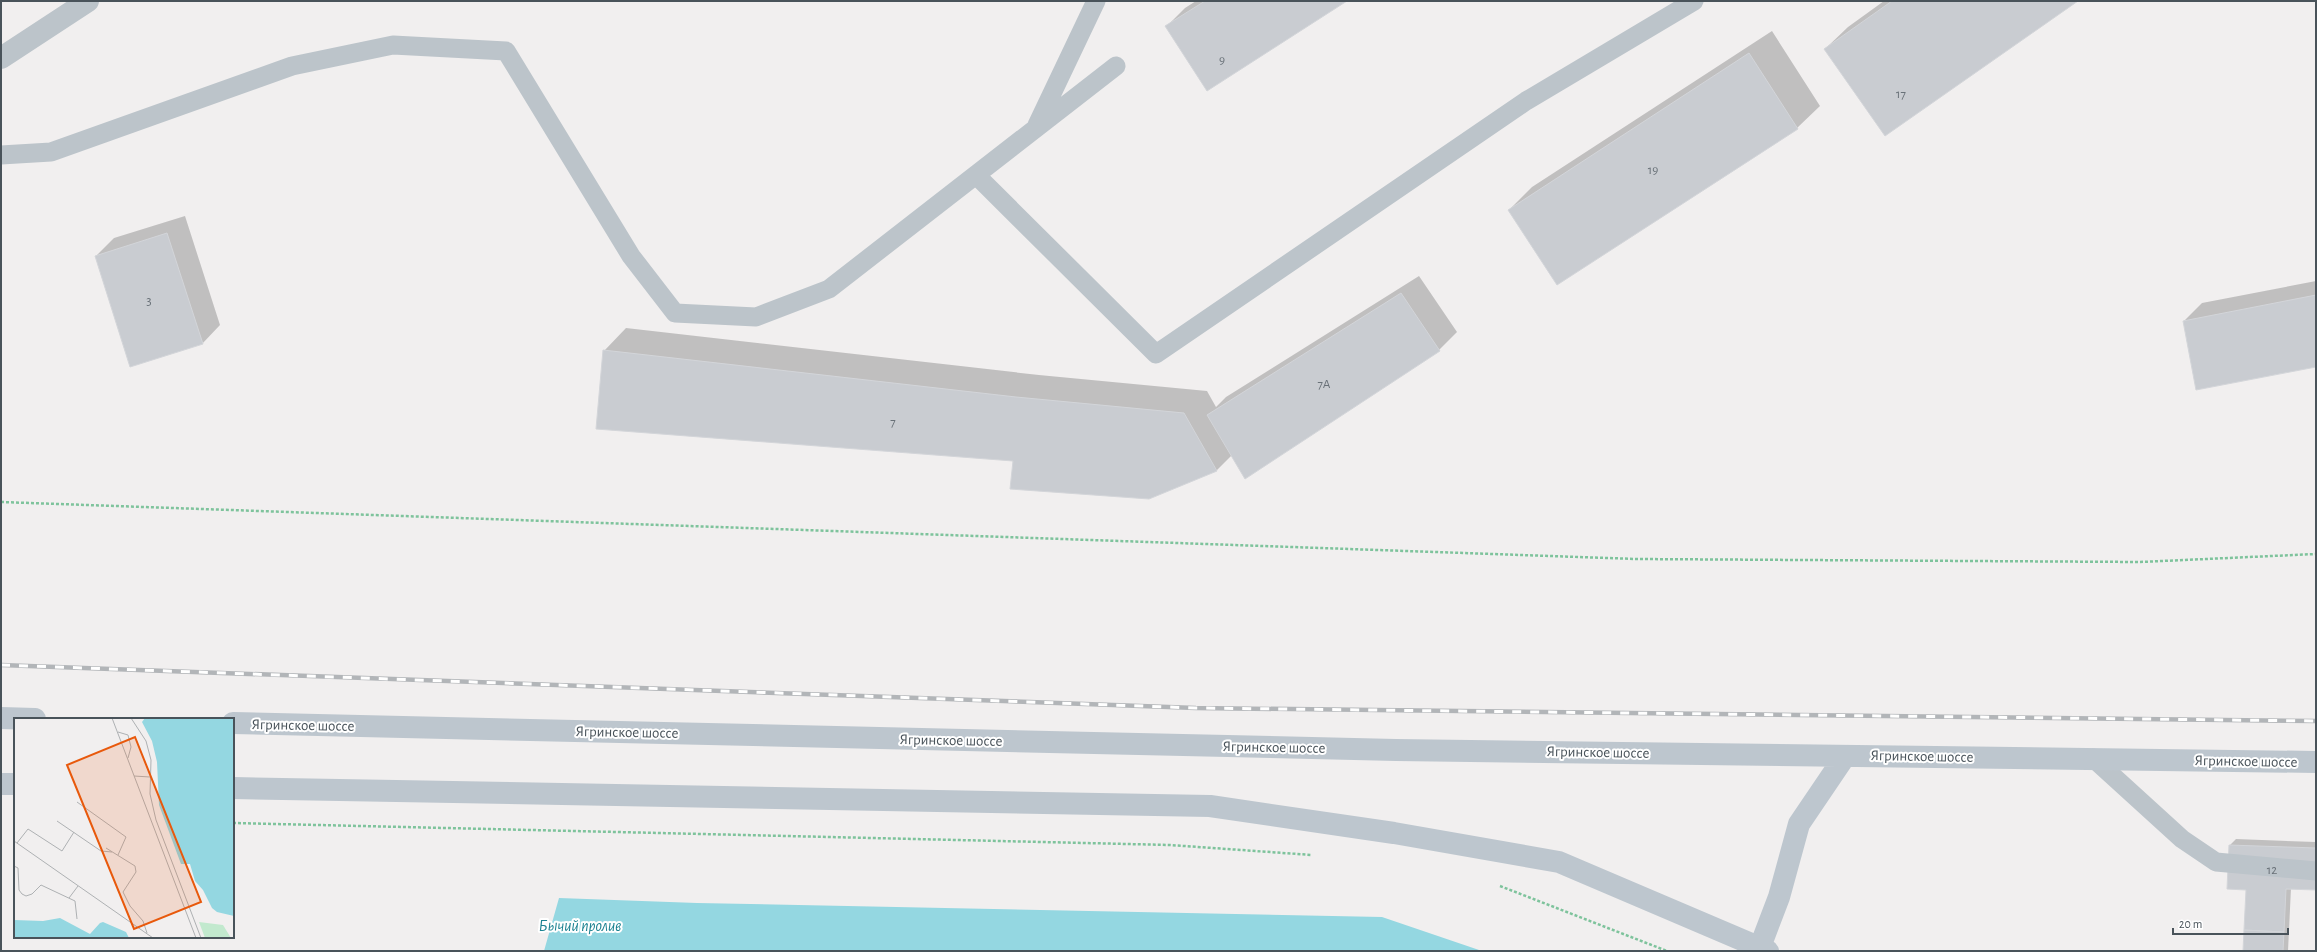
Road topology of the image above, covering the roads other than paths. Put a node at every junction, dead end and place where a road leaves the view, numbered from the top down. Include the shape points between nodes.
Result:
1 (88, 1) edge
2 (1096, 1) edge
3 (1694, 1) edge
4 (1, 58) edge
5 (1116, 66) dead end
6 (1036, 128) junction
7 (1, 155) edge
8 (976, 175) junction
9 (1, 718) edge
10 (14, 718) edge
11 (234, 724) edge
12 (1845, 756) junction
13 (2093, 758) junction
14 (2316, 762) edge
15 (1, 784) edge
16 (14, 784) edge
17 (234, 788) edge
18 (2316, 871) edge
19 (1764, 949) edge

1 - 4 street
2 - 6 lane
3 - 8 lane via 1526,101 1156,354
5 - 6 lane
6 - 8 lane
7 - 8 lane via 51,152 292,66 393,45 506,51 631,256 675,313 756,317 829,289
9 - 10 main road
11 - 12 main road, Ягринское шоссе via 1396,750
12 - 13 main road, Ягринское шоссе
12 - 19 main road via 1799,824
13 - 14 main road, Ягринское шоссе
13 - 18 lane via 2182,839 2216,862
15 - 16 main road
17 - 19 main road via 1210,806 1394,833 1559,862

